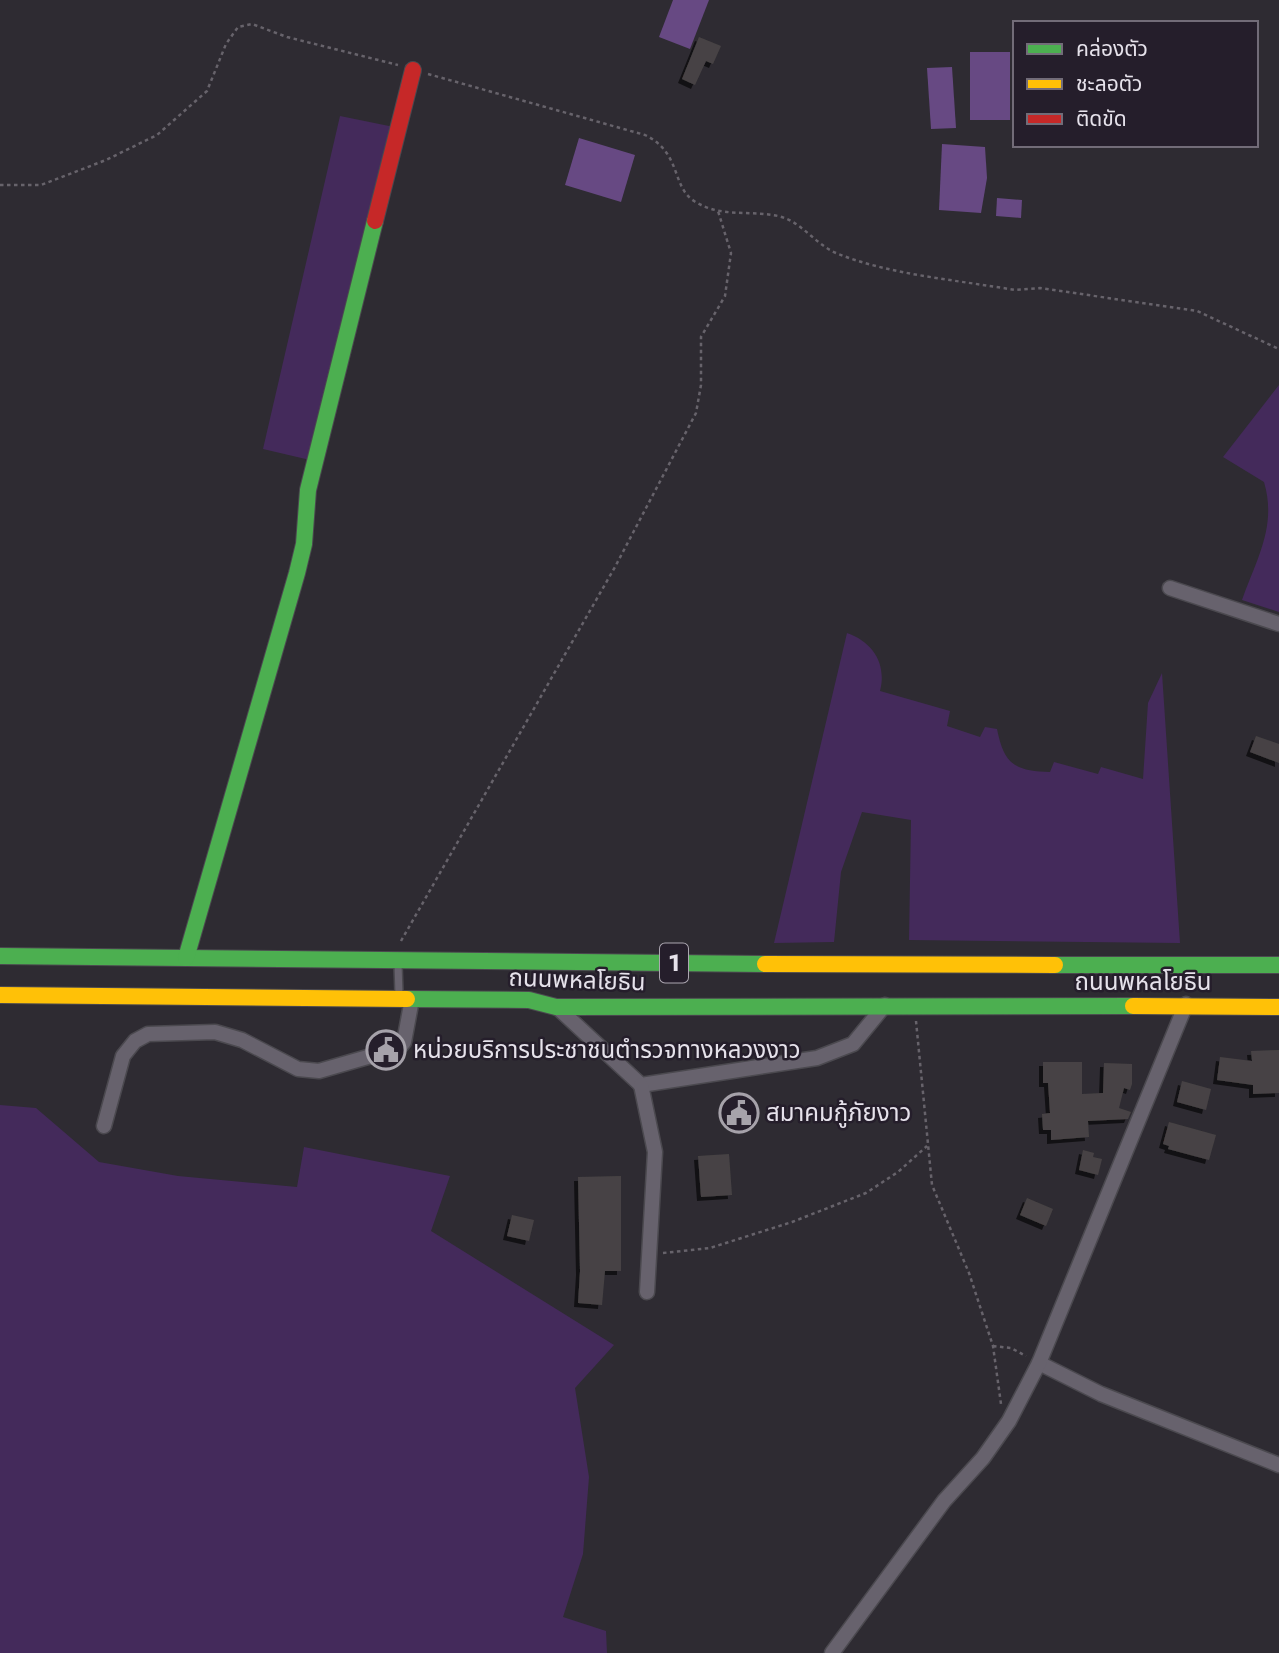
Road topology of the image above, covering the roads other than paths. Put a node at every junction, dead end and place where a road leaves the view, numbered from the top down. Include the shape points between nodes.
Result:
1 (413, 70) road end
2 (1170, 588) dead end
3 (1279, 624) edge
4 (0, 956) edge
5 (186, 958) junction
6 (394, 960) junction
7 (1279, 965) edge
8 (0, 995) edge
9 (406, 999) junction
10 (1186, 1004) junction
11 (885, 1005) junction
12 (556, 1007) junction
13 (1279, 1007) edge
14 (641, 1085) junction
15 (104, 1126) dead end
16 (647, 1292) dead end
17 (1039, 1363) junction
18 (1279, 1465) edge
19 (832, 1653) edge

1 - 5 main road via 308,490 297,573
2 - 3 street
4 - 5 main road, ถนนพหลโยธิน / 1
5 - 6 main road, ถนนพหลโยธิน / 1
6 - 7 main road, ถนนพหลโยธิน / 1
6 - 9 lane
8 - 9 main road, ถนนพหลโยธิน / 1
9 - 12 main road, ถนนพหลโยธิน / 1 via 529,1000
9 - 15 street via 404,1042 399,1048 319,1070 298,1069 242,1040 215,1032 148,1034 123,1056
10 - 11 main road, ถนนพหลโยธิน / 1
10 - 13 main road, ถนนพหลโยธิน / 1
10 - 17 street
11 - 12 main road, ถนนพหลโยธิน / 1
11 - 14 street via 853,1044 817,1058
12 - 14 street
14 - 16 street via 655,1152
17 - 18 street via 1101,1394
17 - 19 street via 984,1458 944,1501

